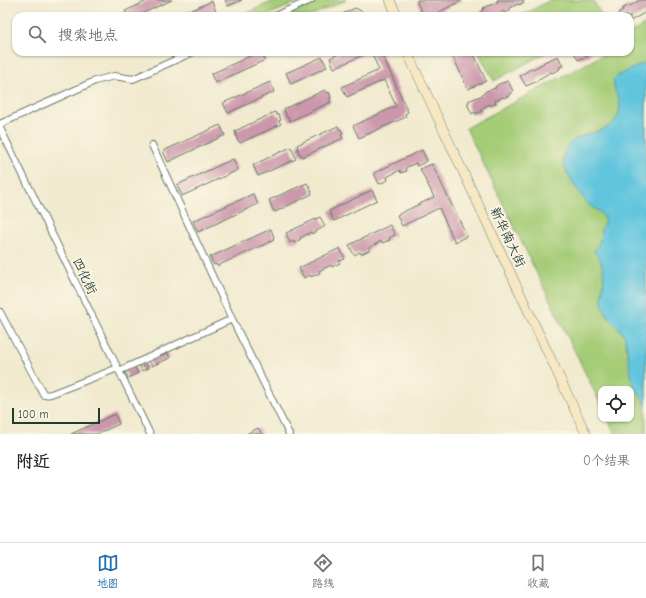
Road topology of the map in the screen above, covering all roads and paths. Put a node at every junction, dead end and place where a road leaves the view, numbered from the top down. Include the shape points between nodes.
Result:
1 (311, 0) edge
2 (383, 0) edge
3 (390, 0) edge
4 (284, 12) edge
5 (388, 12) edge
6 (395, 12) edge
7 (184, 56) edge
8 (409, 56) edge
9 (416, 56) edge
10 (0, 124) edge
11 (0, 128) edge
12 (152, 145) dead end
13 (0, 312) edge
14 (232, 319) junction
15 (118, 369) junction
16 (150, 434) edge
17 (290, 434) edge
18 (586, 434) edge
19 (593, 434) edge

1 - 4 street
2 - 5 main road
3 - 6 main road
7 - 10 street via 133,79 114,76 95,81
8 - 18 main road, 新华南大街
9 - 19 main road, 新华南大街
11 - 15 street, 四化街
12 - 14 street
13 - 15 street via 44,395
14 - 15 street
14 - 17 street
15 - 16 street, 四化街

